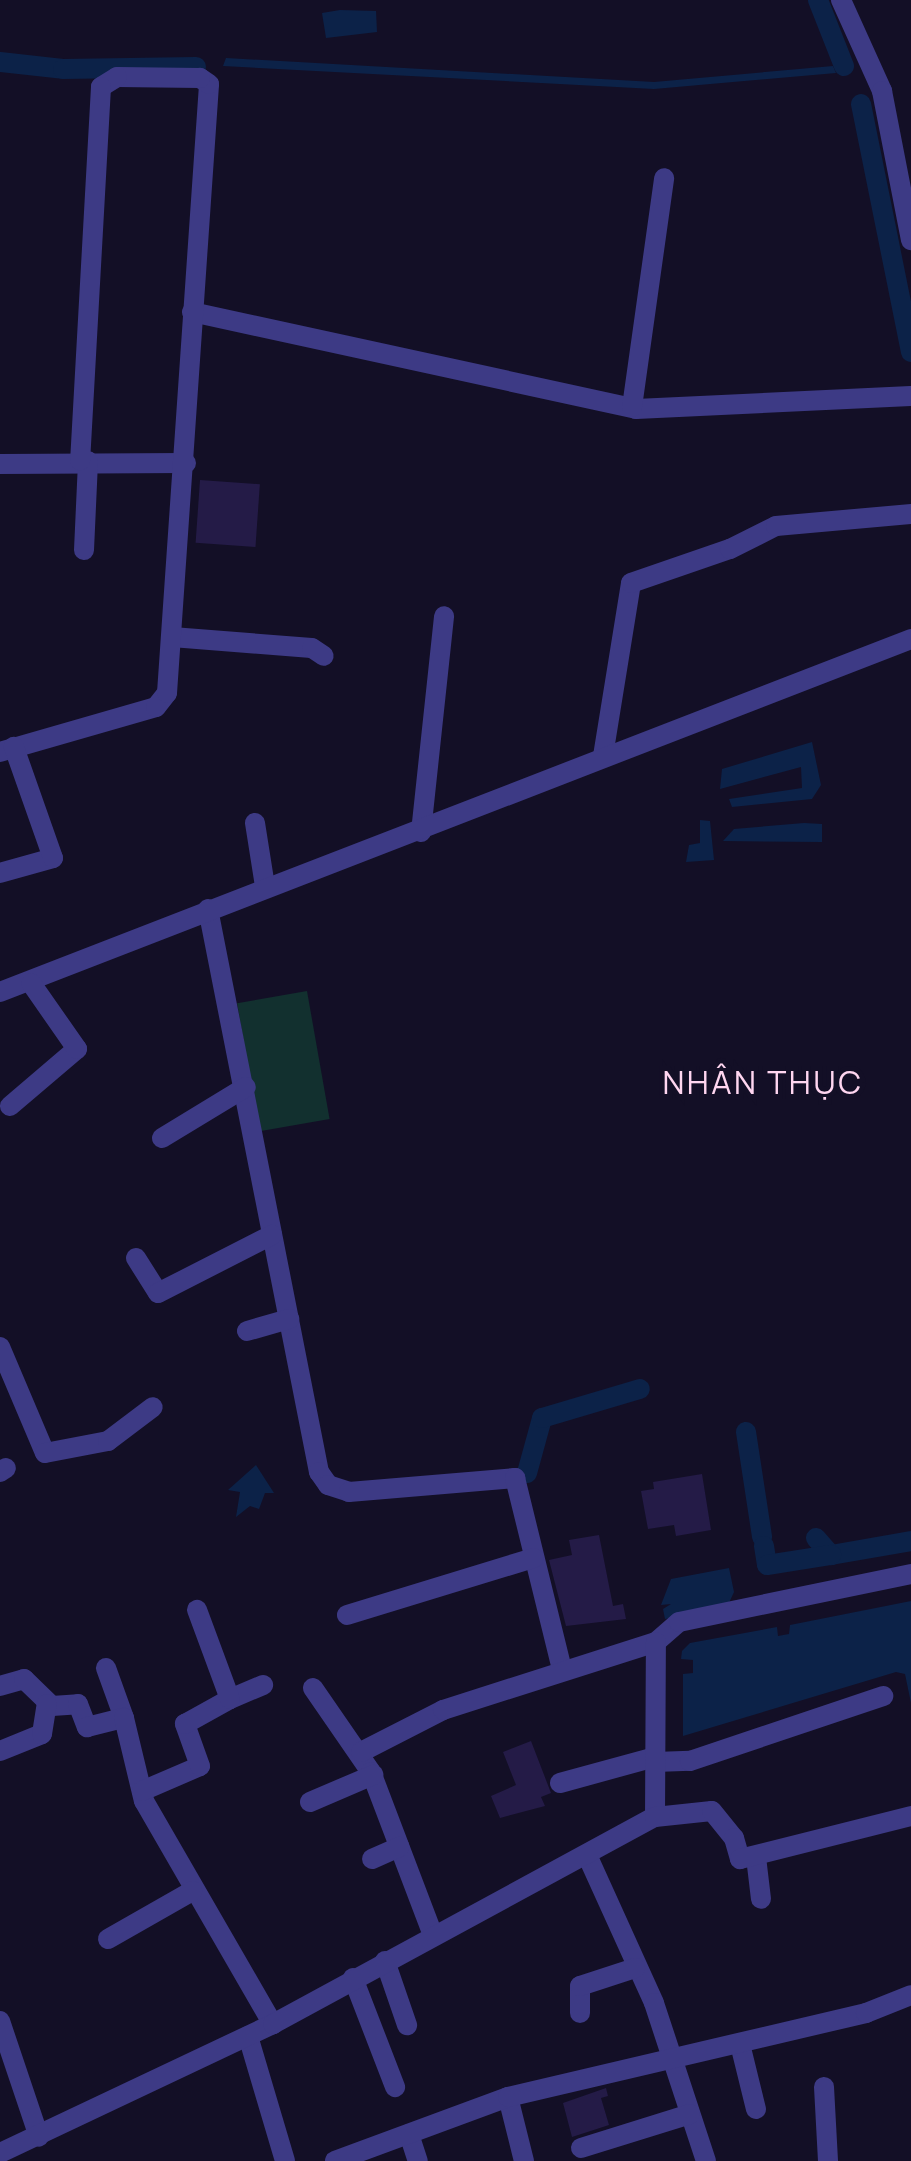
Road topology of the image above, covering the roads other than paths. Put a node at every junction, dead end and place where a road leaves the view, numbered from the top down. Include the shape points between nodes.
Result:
1 (842, 0) edge
2 (664, 178) dead end
3 (911, 240) edge
4 (192, 312) junction
5 (911, 396) edge
6 (632, 407) junction
7 (84, 461) junction
8 (186, 463) junction
9 (0, 464) edge
10 (911, 514) edge
11 (84, 550) dead end
12 (444, 616) dead end
13 (172, 637) junction
14 (911, 639) edge
15 (324, 656) dead end
16 (7, 750) edge
17 (603, 756) junction
18 (255, 823) dead end
19 (421, 832) junction
20 (0, 872) edge
21 (266, 886) junction
22 (208, 909) junction
23 (31, 982) junction
24 (0, 992) edge
25 (246, 1086) junction
26 (10, 1106) dead end
27 (162, 1138) dead end
28 (272, 1235) junction
29 (136, 1258) dead end
30 (289, 1318) junction
31 (247, 1331) dead end
32 (0, 1347) edge
33 (153, 1407) dead end
34 (533, 1558) junction
35 (911, 1574) edge
36 (196, 1610) dead end
37 (347, 1615) dead end
38 (656, 1642) junction
39 (106, 1668) dead end
40 (562, 1670) junction
41 (263, 1685) dead end
42 (0, 1686) edge
43 (314, 1688) dead end
44 (883, 1696) dead end
45 (230, 1699) junction
46 (47, 1704) junction
47 (124, 1718) junction
48 (0, 1751) edge
49 (361, 1752) junction
50 (655, 1760) junction
51 (373, 1776) junction
52 (560, 1783) dead end
53 (142, 1791) junction
54 (310, 1802) dead end
55 (911, 1816) edge
56 (654, 1817) junction
57 (400, 1847) junction
58 (586, 1855) junction
59 (756, 1858) junction
60 (372, 1859) dead end
61 (192, 1890) junction
62 (761, 1899) dead end
63 (433, 1935) junction
64 (108, 1938) dead end
65 (385, 1961) junction
66 (635, 1968) junction
67 (353, 1978) junction
68 (911, 1995) edge
69 (580, 2014) dead end
70 (0, 2021) edge
71 (272, 2024) junction
72 (407, 2025) dead end
73 (248, 2036) junction
74 (740, 2044) junction
75 (672, 2056) junction
76 (394, 2087) dead end
77 (824, 2087) dead end
78 (508, 2097) junction
79 (756, 2109) dead end
80 (690, 2114) junction
81 (409, 2134) junction
82 (39, 2137) junction
83 (580, 2148) dead end
84 (0, 2154) edge
85 (285, 2161) edge
86 (335, 2161) edge
87 (418, 2161) edge
88 (524, 2161) edge
89 (706, 2161) edge
90 (828, 2161) edge

1 - 3 street via 882,91
2 - 6 street
4 - 6 street
4 - 7 street via 209,84 200,78 117,77 98,97
4 - 8 street
5 - 6 street
7 - 8 street
7 - 9 street
7 - 11 street
8 - 13 street
10 - 17 street via 776,526 631,583
12 - 19 street
13 - 15 street via 312,648
13 - 16 street via 160,704
14 - 17 street
16 - 20 street via 53,858
17 - 19 street
18 - 21 street
19 - 21 street
21 - 22 street
22 - 23 street
22 - 25 street
23 - 24 street
23 - 26 street via 77,1048
25 - 27 street
25 - 28 street
28 - 29 street via 223,1251 158,1293
28 - 30 street
30 - 31 street
30 - 34 street via 317,1463 328,1486 350,1492 515,1478
32 - 33 street via 45,1453 108,1442
34 - 37 street
34 - 40 street
35 - 38 street via 679,1622
36 - 45 street
38 - 40 street
38 - 50 street
39 - 47 street
40 - 49 street via 443,1710
41 - 45 street
42 - 46 street via 24,1679
43 - 49 street
44 - 50 street via 690,1761
45 - 53 street via 185,1724 200,1766
46 - 47 street via 78,1704 88,1726
46 - 48 street via 42,1734
47 - 53 street
49 - 51 street
50 - 52 street
50 - 56 street
51 - 54 street
51 - 57 street
53 - 61 street
55 - 59 street
56 - 58 street
56 - 59 street via 712,1811 734,1838 740,1859
57 - 60 street
57 - 63 street
58 - 63 street
58 - 66 street
59 - 62 street
61 - 64 street
61 - 71 street
63 - 65 street
65 - 67 street
65 - 72 street
66 - 69 street via 580,1986
66 - 75 street
67 - 71 street
67 - 76 street
68 - 74 street
70 - 82 street
71 - 73 street
73 - 82 street
73 - 85 street
74 - 75 street
74 - 79 street
75 - 78 street
75 - 80 street
77 - 90 street
78 - 81 street
78 - 88 street
80 - 83 street
80 - 89 street
81 - 86 street
81 - 87 street
82 - 84 street

